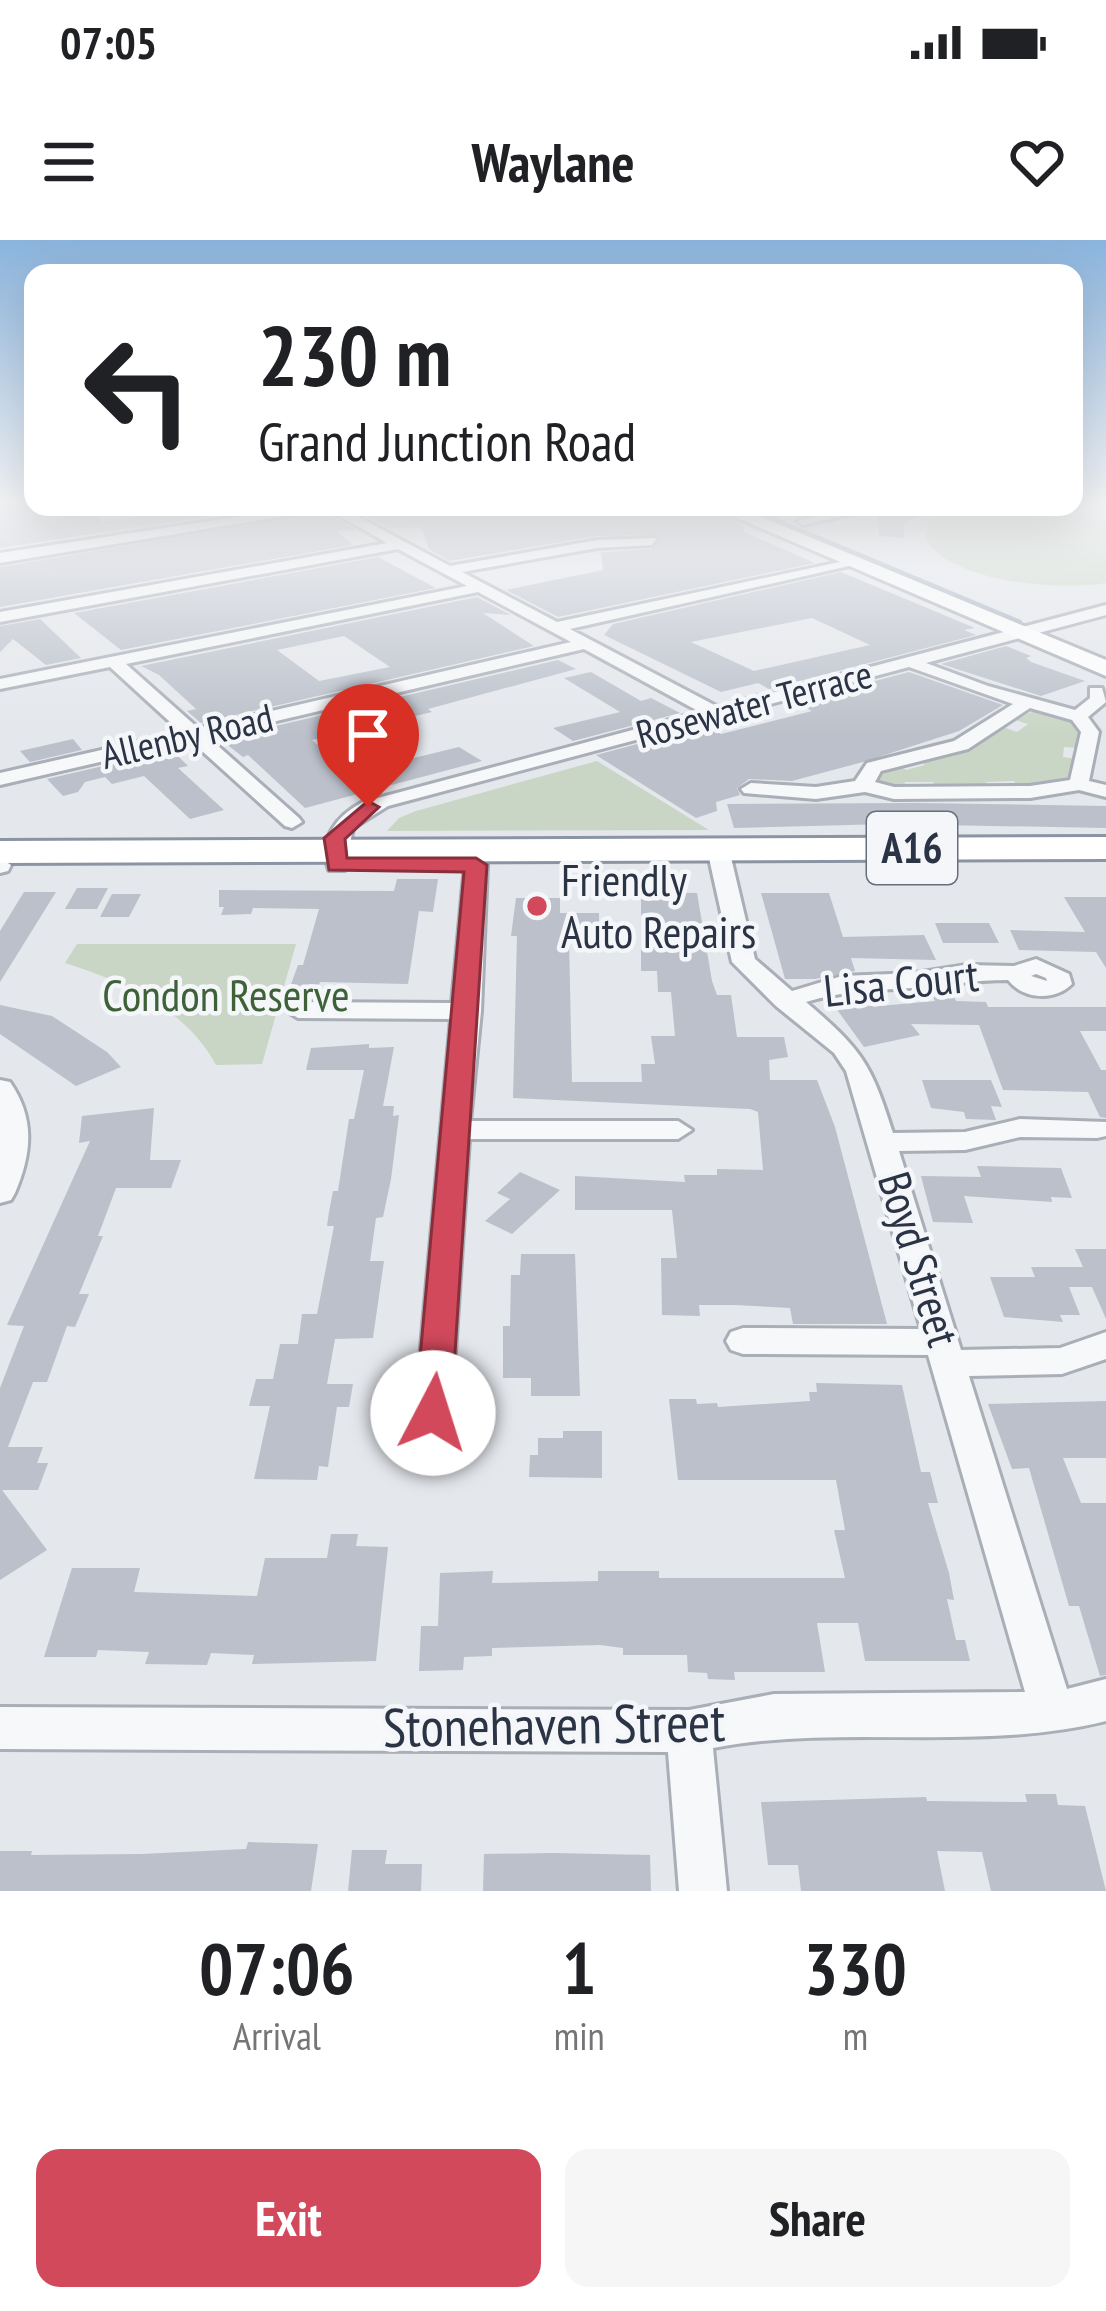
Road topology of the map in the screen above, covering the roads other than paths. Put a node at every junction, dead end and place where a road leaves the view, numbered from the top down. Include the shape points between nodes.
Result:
1 (198, 581) edge
2 (464, 581) edge
3 (764, 581) edge
4 (895, 581) edge
5 (953, 581) edge
6 (478, 588) junction
7 (1106, 610) edge
8 (0, 617) edge
9 (1057, 623) junction
10 (554, 628) junction
11 (1020, 633) junction
12 (1090, 637) dead end
13 (585, 644) junction
14 (113, 661) junction
15 (910, 662) junction
16 (1106, 669) edge
17 (0, 684) edge
18 (1096, 692) dead end
19 (1028, 702) junction
20 (717, 714) junction
21 (1078, 716) junction
22 (194, 734) junction
23 (0, 779) edge
24 (1079, 784) junction
25 (865, 786) junction
26 (751, 789) dead end
27 (1106, 791) edge
28 (292, 822) dead end
29 (1106, 848) edge
30 (342, 855) junction
31 (477, 857) junction
32 (719, 857) junction
33 (2, 860) edge
34 (1106, 862) edge
35 (1017, 973) dead end
36 (785, 1001) junction
37 (298, 1010) dead end
38 (468, 1011) junction
39 (0, 1088) edge
40 (457, 1130) junction
41 (678, 1130) dead end
42 (1103, 1132) edge
43 (884, 1142) junction
44 (0, 1193) edge
45 (743, 1341) dead end
46 (1106, 1345) edge
47 (946, 1353) junction
48 (433, 1413) dead end
49 (1106, 1700) edge
50 (1053, 1713) junction
51 (0, 1728) edge
52 (689, 1731) junction
53 (703, 1891) edge

1 - 8 street
2 - 6 street
3 - 10 street
4 - 11 main road
5 - 9 main road
6 - 10 street
6 - 14 street
7 - 9 street, Rosewater Terrace
9 - 11 street, Rosewater Terrace
9 - 12 main road
10 - 13 street
11 - 15 street, Rosewater Terrace
11 - 16 main road
13 - 20 street
13 - 22 street, Allenby Road
14 - 17 street
14 - 22 street
15 - 19 street
15 - 20 street, Rosewater Terrace
18 - 21 street via 1099,699
19 - 21 street
19 - 25 street via 961,745 874,767
20 - 30 street, Rosewater Terrace via 402,799
21 - 24 street via 1090,732
22 - 23 street, Allenby Road
22 - 28 street
24 - 25 street via 1030,792
24 - 27 street
25 - 26 street via 815,794
29 - 32 highway, A16
30 - 31 highway, A16
30 - 33 highway, A16
31 - 32 highway, A16
31 - 38 street
32 - 34 highway, A16
32 - 36 street, Boyd Street via 744,962
35 - 36 street, Lisa Court via 842,982
36 - 43 street, Boyd Street via 860,1071
37 - 38 street
38 - 40 street
39 - 44 street via 15,1131
40 - 41 street
40 - 48 street
42 - 43 street via 1020,1128 965,1141
43 - 47 street, Boyd Street
45 - 47 street
46 - 47 street via 1062,1361
47 - 50 street, Boyd Street
49 - 50 street, Stonehaven Street
50 - 52 street, Stonehaven Street via 774,1715
51 - 52 street, Stonehaven Street
52 - 53 street

